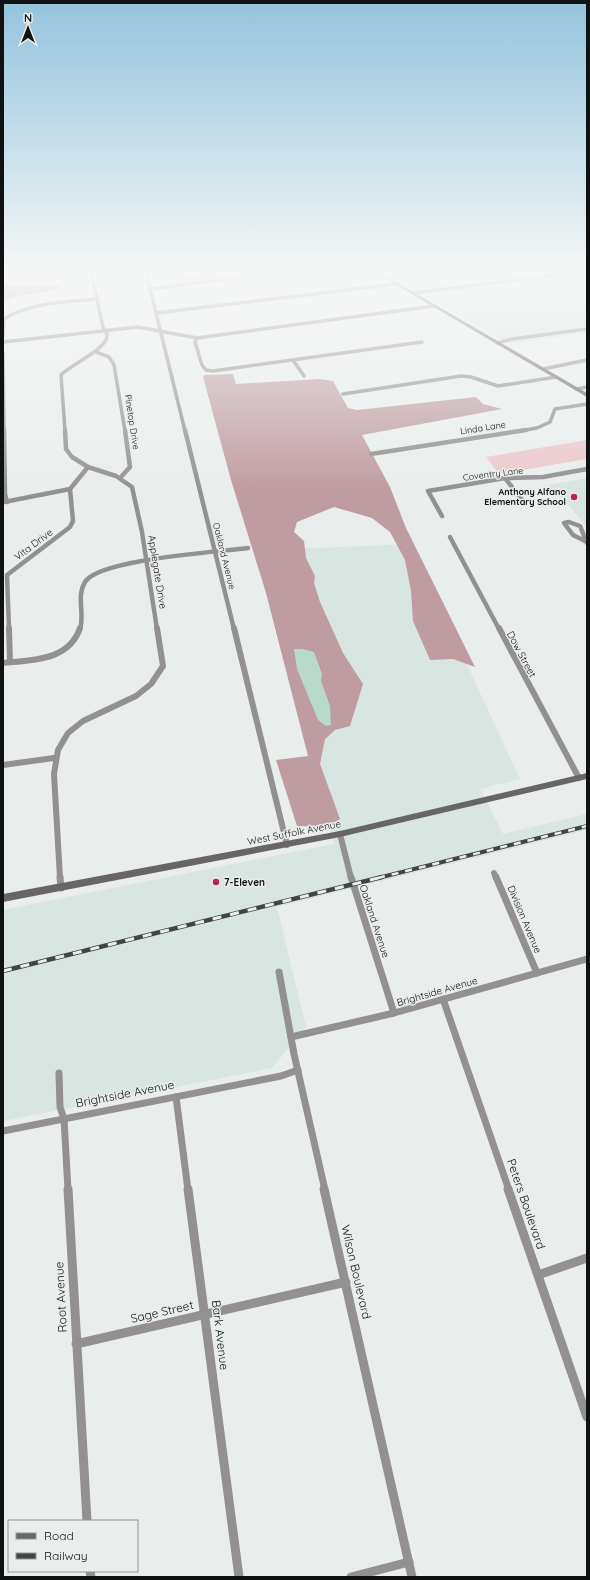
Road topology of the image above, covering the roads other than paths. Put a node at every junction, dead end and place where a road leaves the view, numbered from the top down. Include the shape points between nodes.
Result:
1 (102, 346) edge
2 (164, 346) edge
3 (197, 346) edge
4 (395, 346) edge
5 (502, 346) edge
6 (96, 352) junction
7 (3, 353) edge
8 (294, 360) junction
9 (587, 360) edge
10 (543, 369) junction
11 (304, 376) dead end
12 (556, 377) junction
13 (587, 387) edge
14 (3, 389) edge
15 (576, 389) junction
16 (343, 394) dead end
17 (587, 396) edge
18 (587, 404) edge
19 (3, 442) edge
20 (371, 454) dead end
21 (88, 467) junction
22 (587, 469) edge
23 (120, 478) junction
24 (505, 478) junction
25 (70, 489) junction
26 (5, 502) edge
27 (523, 502) dead end
28 (442, 516) dead end
29 (450, 537) dead end
30 (586, 542) edge
31 (248, 548) dead end
32 (214, 552) junction
33 (146, 560) junction
34 (5, 575) edge
35 (10, 662) junction
36 (3, 663) edge
37 (54, 758) junction
38 (3, 765) edge
39 (583, 777) edge
40 (340, 834) junction
41 (287, 845) junction
42 (494, 873) dead end
43 (61, 888) junction
44 (3, 898) edge
45 (587, 959) edge
46 (279, 972) dead end
47 (537, 973) junction
48 (443, 999) junction
49 (394, 1013) junction
50 (291, 1037) junction
51 (298, 1070) junction
52 (59, 1073) dead end
53 (176, 1096) junction
54 (64, 1119) junction
55 (3, 1131) edge
56 (587, 1258) edge
57 (538, 1275) junction
58 (346, 1282) junction
59 (205, 1314) junction
60 (76, 1344) junction
61 (587, 1417) edge
62 (87, 1520) edge
63 (409, 1562) junction
64 (239, 1577) edge
65 (351, 1577) edge
66 (412, 1577) edge

1 - 6 street, Applegate Drive
2 - 32 street, Oakland Avenue
3 - 8 street via 206,370
4 - 8 street
5 - 10 main road
6 - 21 street, Applegate Drive via 68,366 60,375 66,449 70,456
6 - 23 street, Pinetop Drive via 108,356 114,365 130,467
7 - 14 street
8 - 11 street
9 - 10 street
10 - 12 main road
12 - 15 main road
12 - 16 street via 490,386 467,375
13 - 15 street
14 - 19 street
15 - 17 main road
18 - 20 street, Linda Lane via 555,409 550,422 537,428
19 - 26 street
21 - 23 street, Applegate Drive
21 - 25 street
22 - 24 street, Coventry Lane via 543,477
23 - 33 street, Applegate Drive via 132,487 135,495
24 - 27 street
24 - 28 street, Coventry Lane via 428,491
25 - 26 street
25 - 34 street, Vita Drive via 73,521 70,527
29 - 39 street, Dow Street
30 - 30 street via 580,526 573,522 564,523 568,531
31 - 32 street
32 - 33 street
32 - 41 street, Oakland Avenue
33 - 35 street via 107,567 87,579 79,594 81,632 65,650 51,656
33 - 37 street, Applegate Drive via 162,655 163,666 158,677 146,690 132,699 85,719 70,730 60,742
34 - 35 street, Vita Drive
35 - 36 street
37 - 38 street
37 - 43 street, Applegate Drive
39 - 40 main road, West Suffolk Avenue
40 - 41 main road, West Suffolk Avenue
40 - 49 street, Oakland Avenue
41 - 43 main road, West Suffolk Avenue
42 - 47 street, Division Avenue
43 - 44 main road, West Suffolk Avenue
45 - 47 street, Brightside Avenue
46 - 50 street, Wilson Boulevard
47 - 48 street, Brightside Avenue
48 - 49 street, Brightside Avenue
48 - 57 street, Peters Boulevard
49 - 50 street, Brightside Avenue
50 - 51 street, Wilson Boulevard
51 - 53 street, Brightside Avenue via 281,1076
51 - 58 street, Wilson Boulevard
52 - 54 street, Root Avenue via 60,1107
53 - 54 street, Brightside Avenue
53 - 59 street, Bark Avenue
54 - 55 street, Brightside Avenue
54 - 60 street, Root Avenue
56 - 57 street
57 - 61 street, Peters Boulevard
58 - 59 street, Sage Street
58 - 63 street, Wilson Boulevard
59 - 60 street, Sage Street
59 - 64 street, Bark Avenue
60 - 62 street, Root Avenue
63 - 65 street
63 - 66 street, Wilson Boulevard

